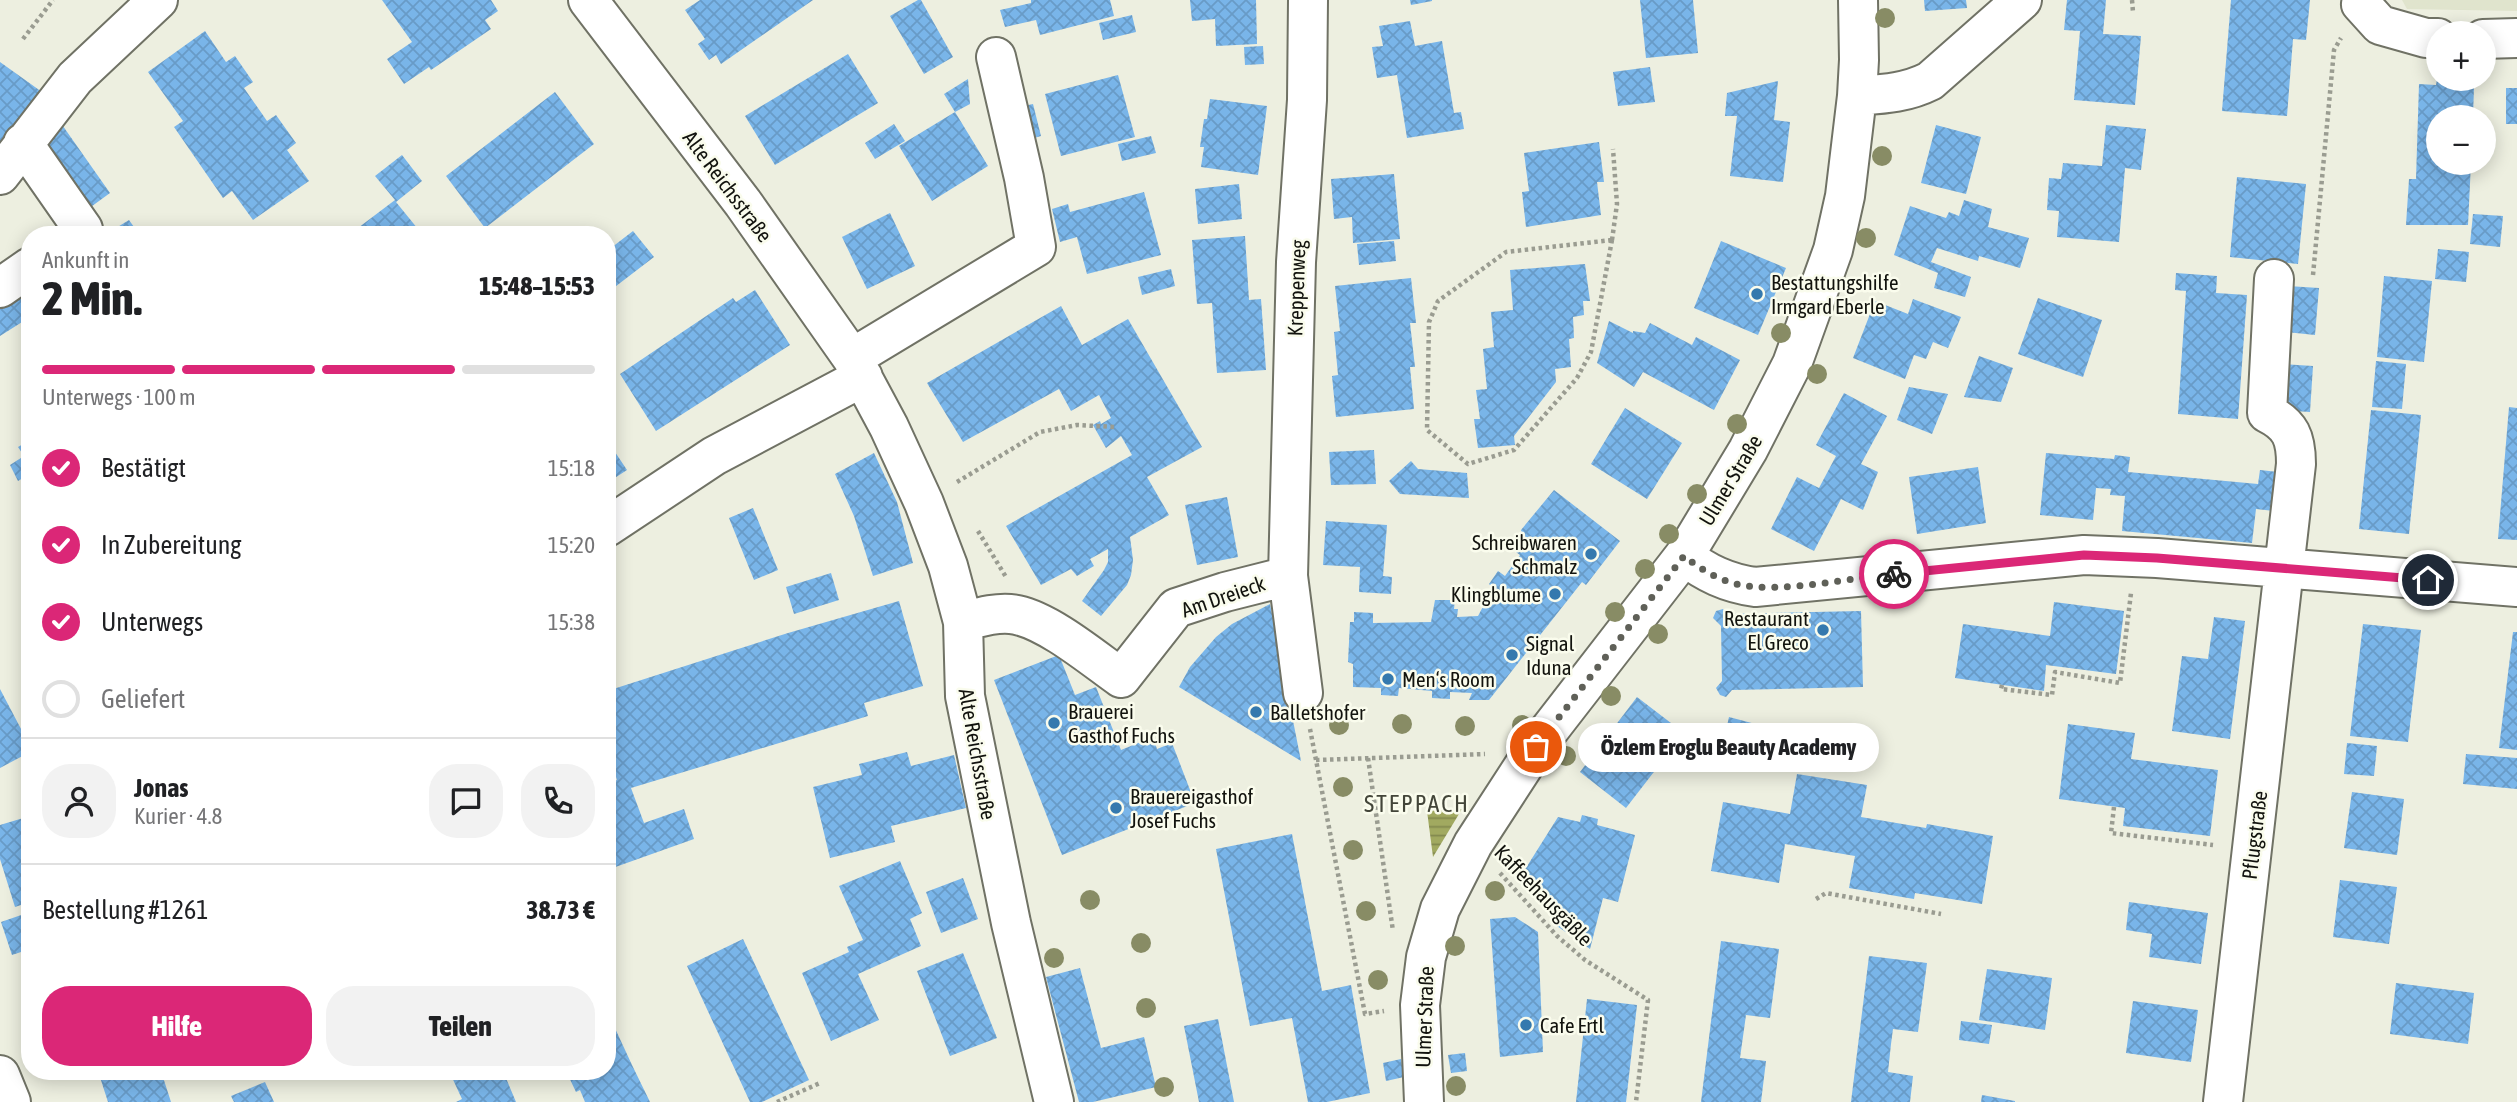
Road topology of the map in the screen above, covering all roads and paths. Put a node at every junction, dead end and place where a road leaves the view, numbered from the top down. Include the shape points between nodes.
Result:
1 (52, 0) edge
2 (159, 0) edge
3 (588, 0) edge
4 (1308, 0) edge
5 (1857, 0) edge
6 (2022, 0) edge
7 (2132, 0) edge
8 (2362, 2) edge
9 (2133, 12) dead end
10 (2426, 38) edge
11 (2496, 38) edge
12 (2517, 38) edge
13 (23, 39) dead end
14 (996, 57) dead end
15 (1857, 96) junction
16 (23, 143) junction
17 (1613, 149) dead end
18 (0, 175) edge
19 (81, 226) edge
20 (1612, 240) junction
21 (21, 273) edge
22 (2274, 279) joint
23 (0, 288) edge
24 (857, 367) junction
25 (1116, 427) dead end
26 (924, 503) junction
27 (616, 521) edge
28 (1684, 556) junction
29 (2135, 557) junction
30 (2286, 569) junction
31 (1288, 576) junction
32 (2517, 587) edge
33 (963, 622) junction
34 (2002, 685) dead end
35 (1303, 693) joint
36 (1493, 753) dead end
37 (1368, 758) junction
38 (1316, 760) junction
39 (2114, 807) dead end
40 (2166, 831) dead end
41 (2166, 840) junction
42 (1474, 844) junction
43 (2252, 850) junction
44 (1816, 899) dead end
45 (1941, 914) dead end
46 (1394, 943) dead end
47 (1420, 1005) junction
48 (0, 1074) edge
49 (820, 1083) dead end
50 (11, 1102) edge
51 (777, 1102) edge
52 (1054, 1102) edge
53 (1424, 1102) edge
54 (1636, 1102) edge
55 (2223, 1102) edge

1 - 13 path
2 - 16 street via 75,78
3 - 24 street, Alte Reichsstraße via 743,203
4 - 31 street, Kreppenweg
5 - 15 street, Ulmer Straße
6 - 15 street via 1930,81 1895,93
7 - 9 path
8 - 10 street via 2380,26
8 - 22 path via 2334,50 2313,278
11 - 12 street
14 - 24 street via 1036,247
15 - 28 street, Ulmer Straße via 1844,196 1816,301 1772,405
16 - 18 street
16 - 19 street
17 - 20 path via 1617,204
20 - 20 path via 1506,252 1438,301 1429,322 1427,430 1468,464 1514,450 1577,377 1591,352
21 - 23 street
22 - 30 street, Pflugstraße via 2267,413 2290,431 2296,445
24 - 26 street, Alte Reichsstraße
24 - 27 street
25 - 26 path via 1077,425 1040,432
26 - 33 street, Alte Reichsstraße
28 - 29 street via 1717,578 1755,587 2052,557
28 - 42 street, Ulmer Straße via 1536,747
29 - 30 street
29 - 34 path via 2120,683 2063,670 2055,672 2052,695 2001,689
30 - 32 street
30 - 43 street, Pflugstraße
31 - 33 street, Am Dreieck via 1176,608 1121,678 1069,641 1017,615 989,615
31 - 35 street, Am Dreieck
33 - 52 street, Alte Reichsstraße via 965,696 1011,923
35 - 38 path
36 - 37 path
37 - 38 path
37 - 46 path
38 - 47 path via 1365,1014
39 - 41 path via 2111,833
40 - 41 path
41 - 43 path
42 - 47 street, Ulmer Straße via 1440,909 1426,957
42 - 54 path, Kaffeehausgäßle via 1557,936 1585,960 1648,1000
43 - 55 street, Pflugstraße
44 - 45 path via 1826,893
47 - 53 street, Ulmer Straße
48 - 50 street
49 - 51 path

